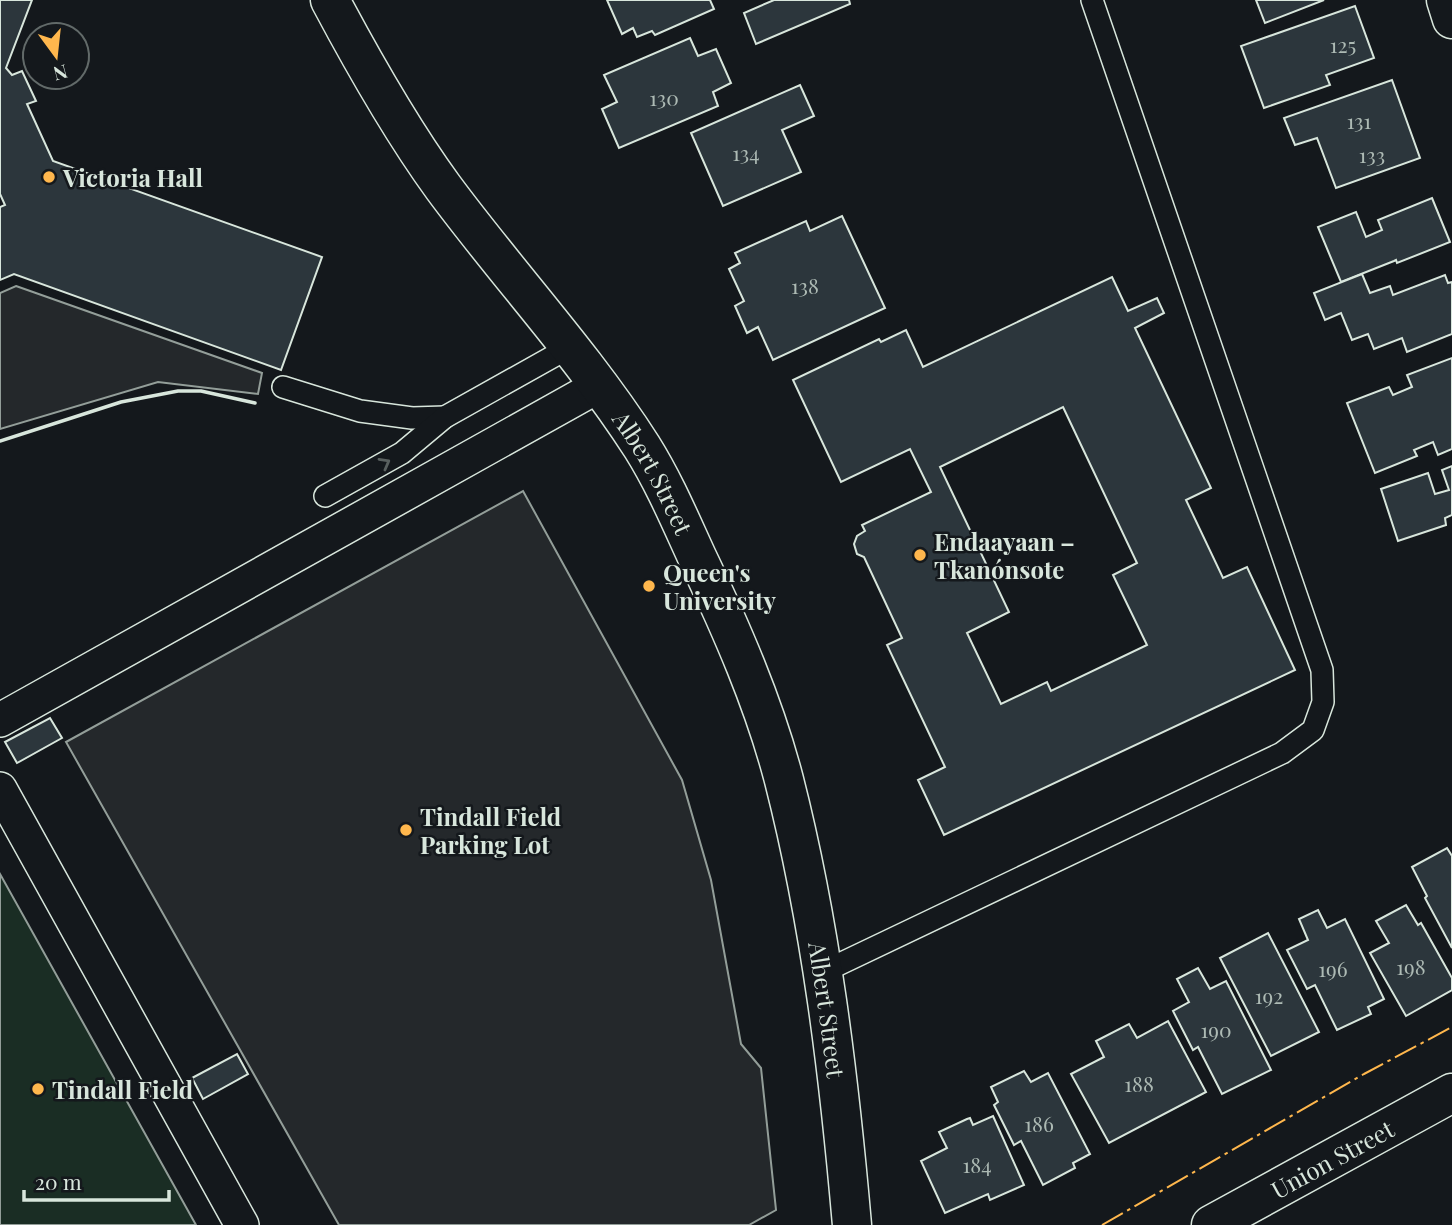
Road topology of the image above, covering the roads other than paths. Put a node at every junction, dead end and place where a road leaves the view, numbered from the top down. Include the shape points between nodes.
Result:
1 (330, 0) edge
2 (1092, 0) edge
3 (1446, 0) edge
4 (1452, 19) edge
5 (570, 347) junction
6 (600, 385) junction
7 (283, 387) dead end
8 (445, 417) junction
9 (325, 496) dead end
10 (0, 720) edge
11 (0, 789) edge
12 (823, 972) junction
13 (1452, 1093) edge
14 (242, 1225) edge
15 (852, 1225) edge
16 (1211, 1225) edge

1 - 5 main road, Albert Street via 376,86 442,186
2 - 12 lane via 1322,670 1323,702 1313,730 1282,753
3 - 4 main road
5 - 6 main road, Albert Street
5 - 8 lane
6 - 10 street
6 - 12 main road, Albert Street via 665,489 731,632 758,703 783,777
7 - 8 lane via 360,411
9 -> 8 lane via 402,453
11 - 14 street
12 - 15 main road, Albert Street
13 - 16 main road, Union Street

